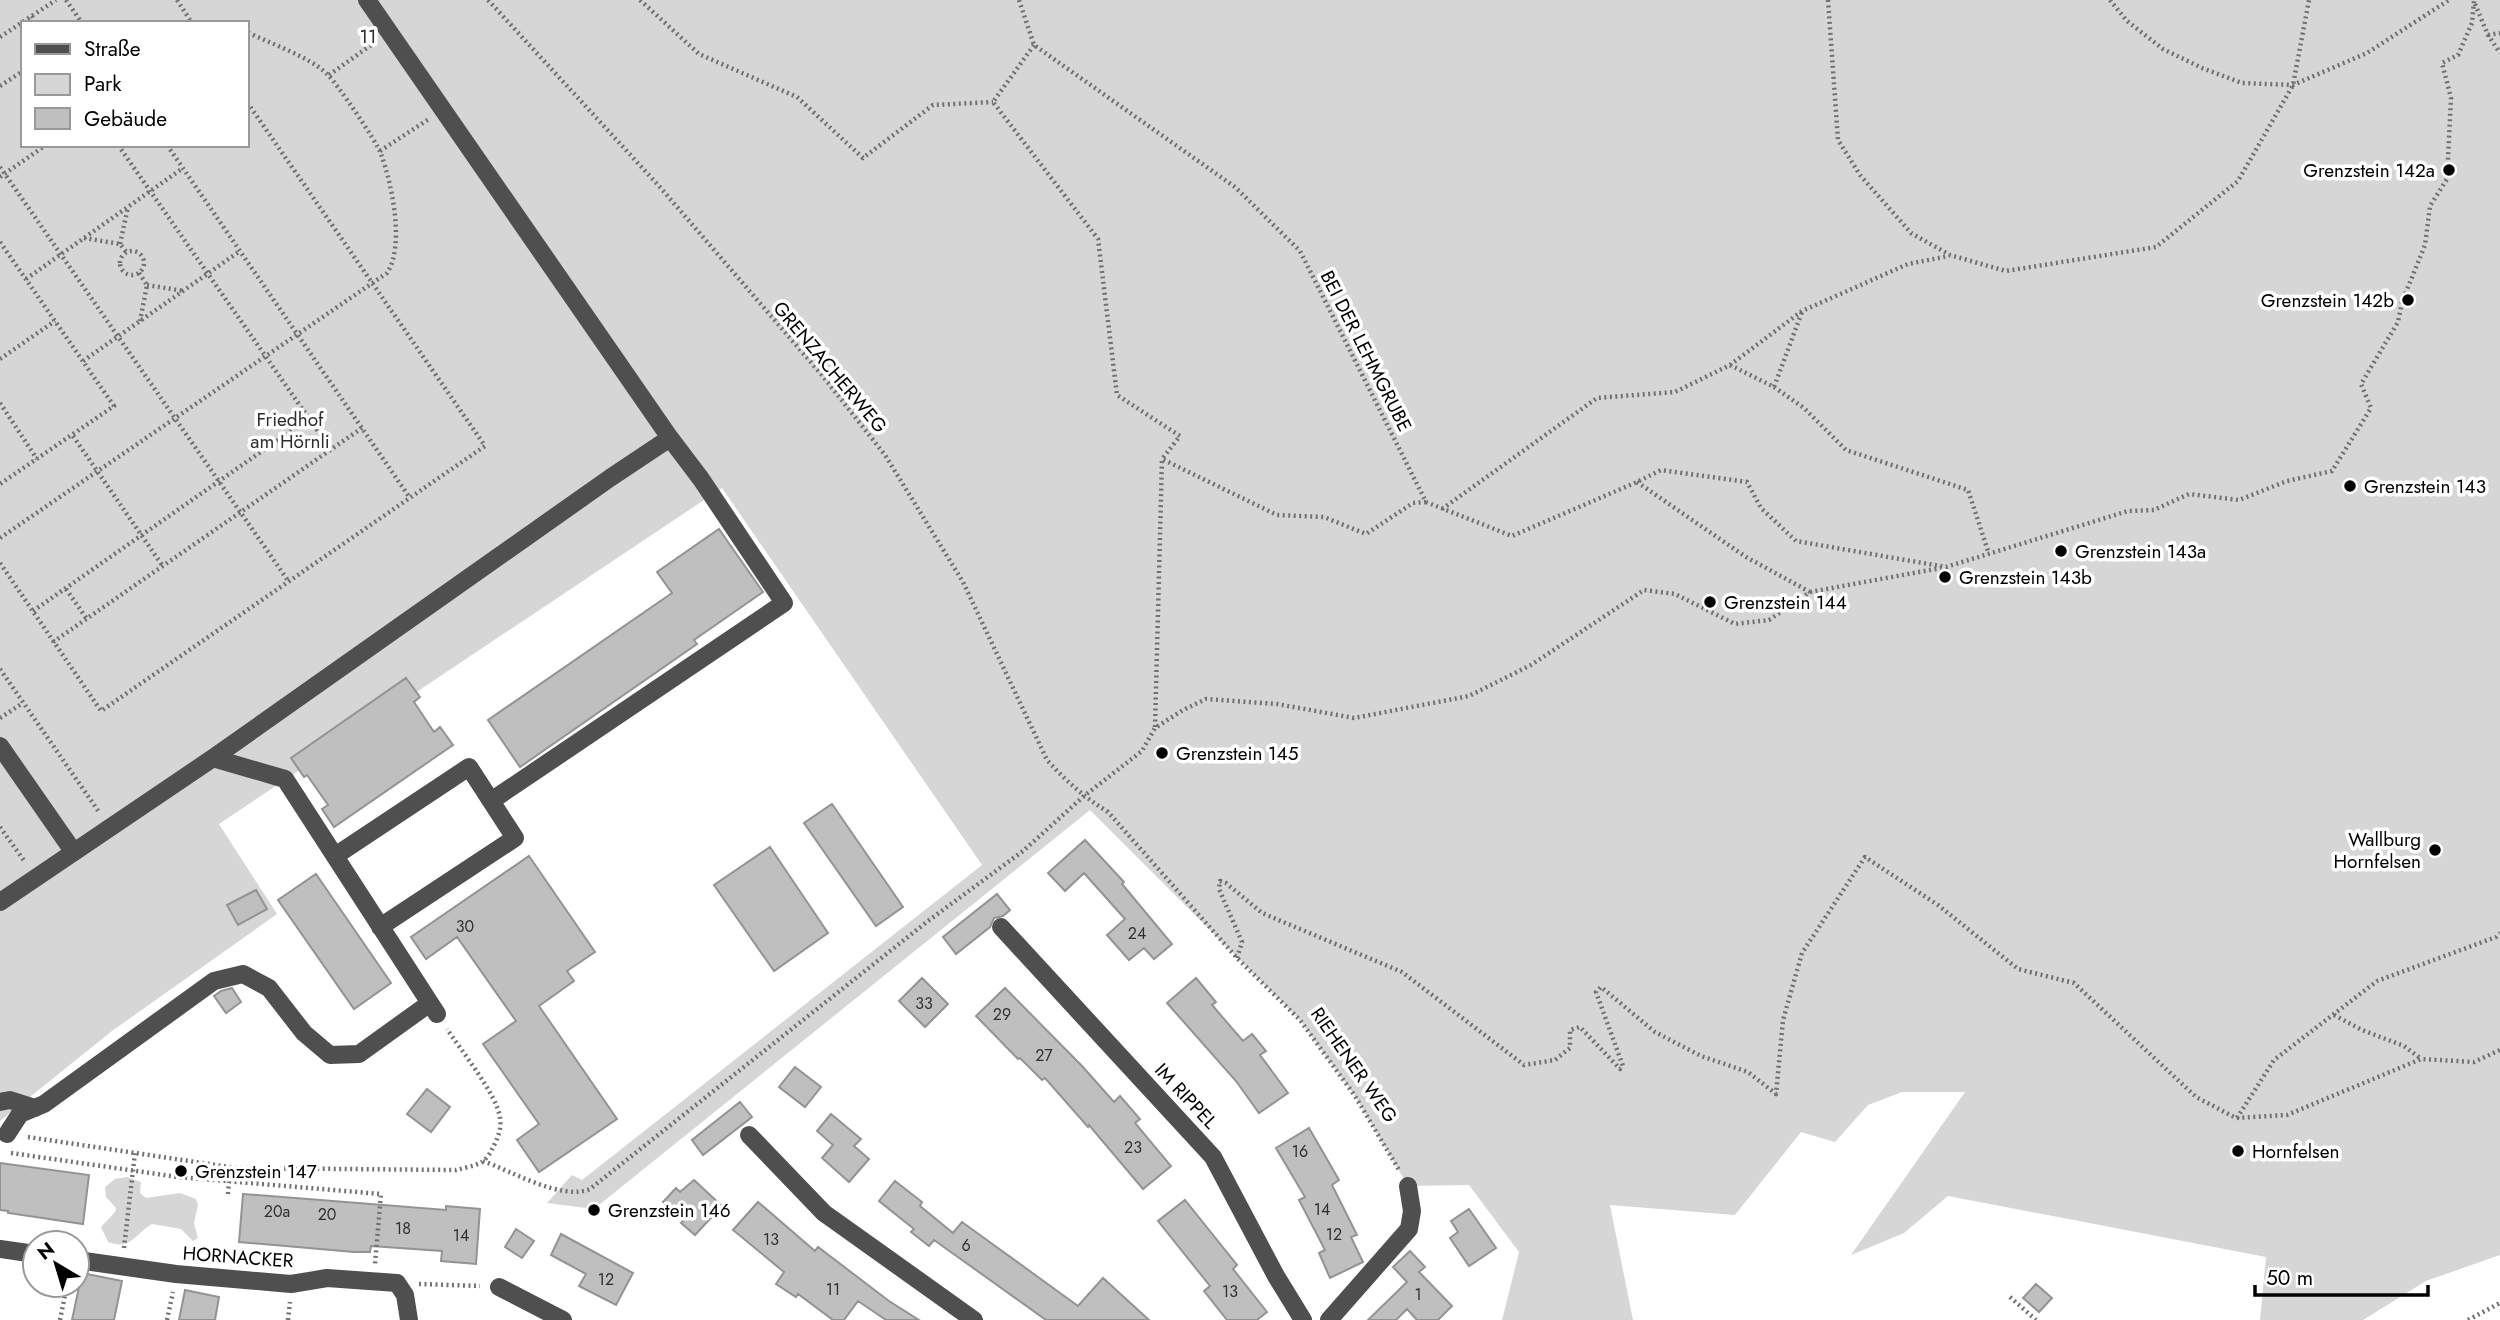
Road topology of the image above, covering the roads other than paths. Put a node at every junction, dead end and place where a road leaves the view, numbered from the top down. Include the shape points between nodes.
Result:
1 (367, 0) edge
2 (670, 438) junction
3 (0, 746) edge
4 (213, 758) junction
5 (491, 801) junction
6 (73, 851) junction
7 (335, 856) junction
8 (0, 902) edge
9 (380, 927) junction
10 (1001, 927) dead end
11 (0, 1102) edge
12 (35, 1108) junction
13 (6, 1134) road end
14 (749, 1135) dead end
15 (1408, 1186) road end
16 (0, 1249) edge
17 (21, 1252) edge
18 (91, 1262) edge
19 (499, 1287) road end
20 (408, 1320) edge
21 (563, 1320) edge
22 (974, 1320) edge
23 (1303, 1320) edge
24 (1329, 1320) edge

1 - 2 street
2 - 4 street
2 - 5 street via 784,603
3 - 6 street
4 - 6 street
4 - 7 street via 285,779
5 - 7 street via 469,767
5 - 9 street via 515,838
6 - 8 street
7 - 9 street
9 - 12 street via 433,1008 359,1054 330,1055 304,1033 269,988 243,974 214,981
10 - 23 street, IM RIPPEL via 1213,1157
11 - 12 street via 10,1100
12 - 13 street via 20,1114
14 - 22 street via 824,1213
15 - 24 street via 1409,1228
16 - 17 street
18 - 20 street, HORNACKER via 291,1284 327,1278 397,1283 405,1295
19 - 21 street

